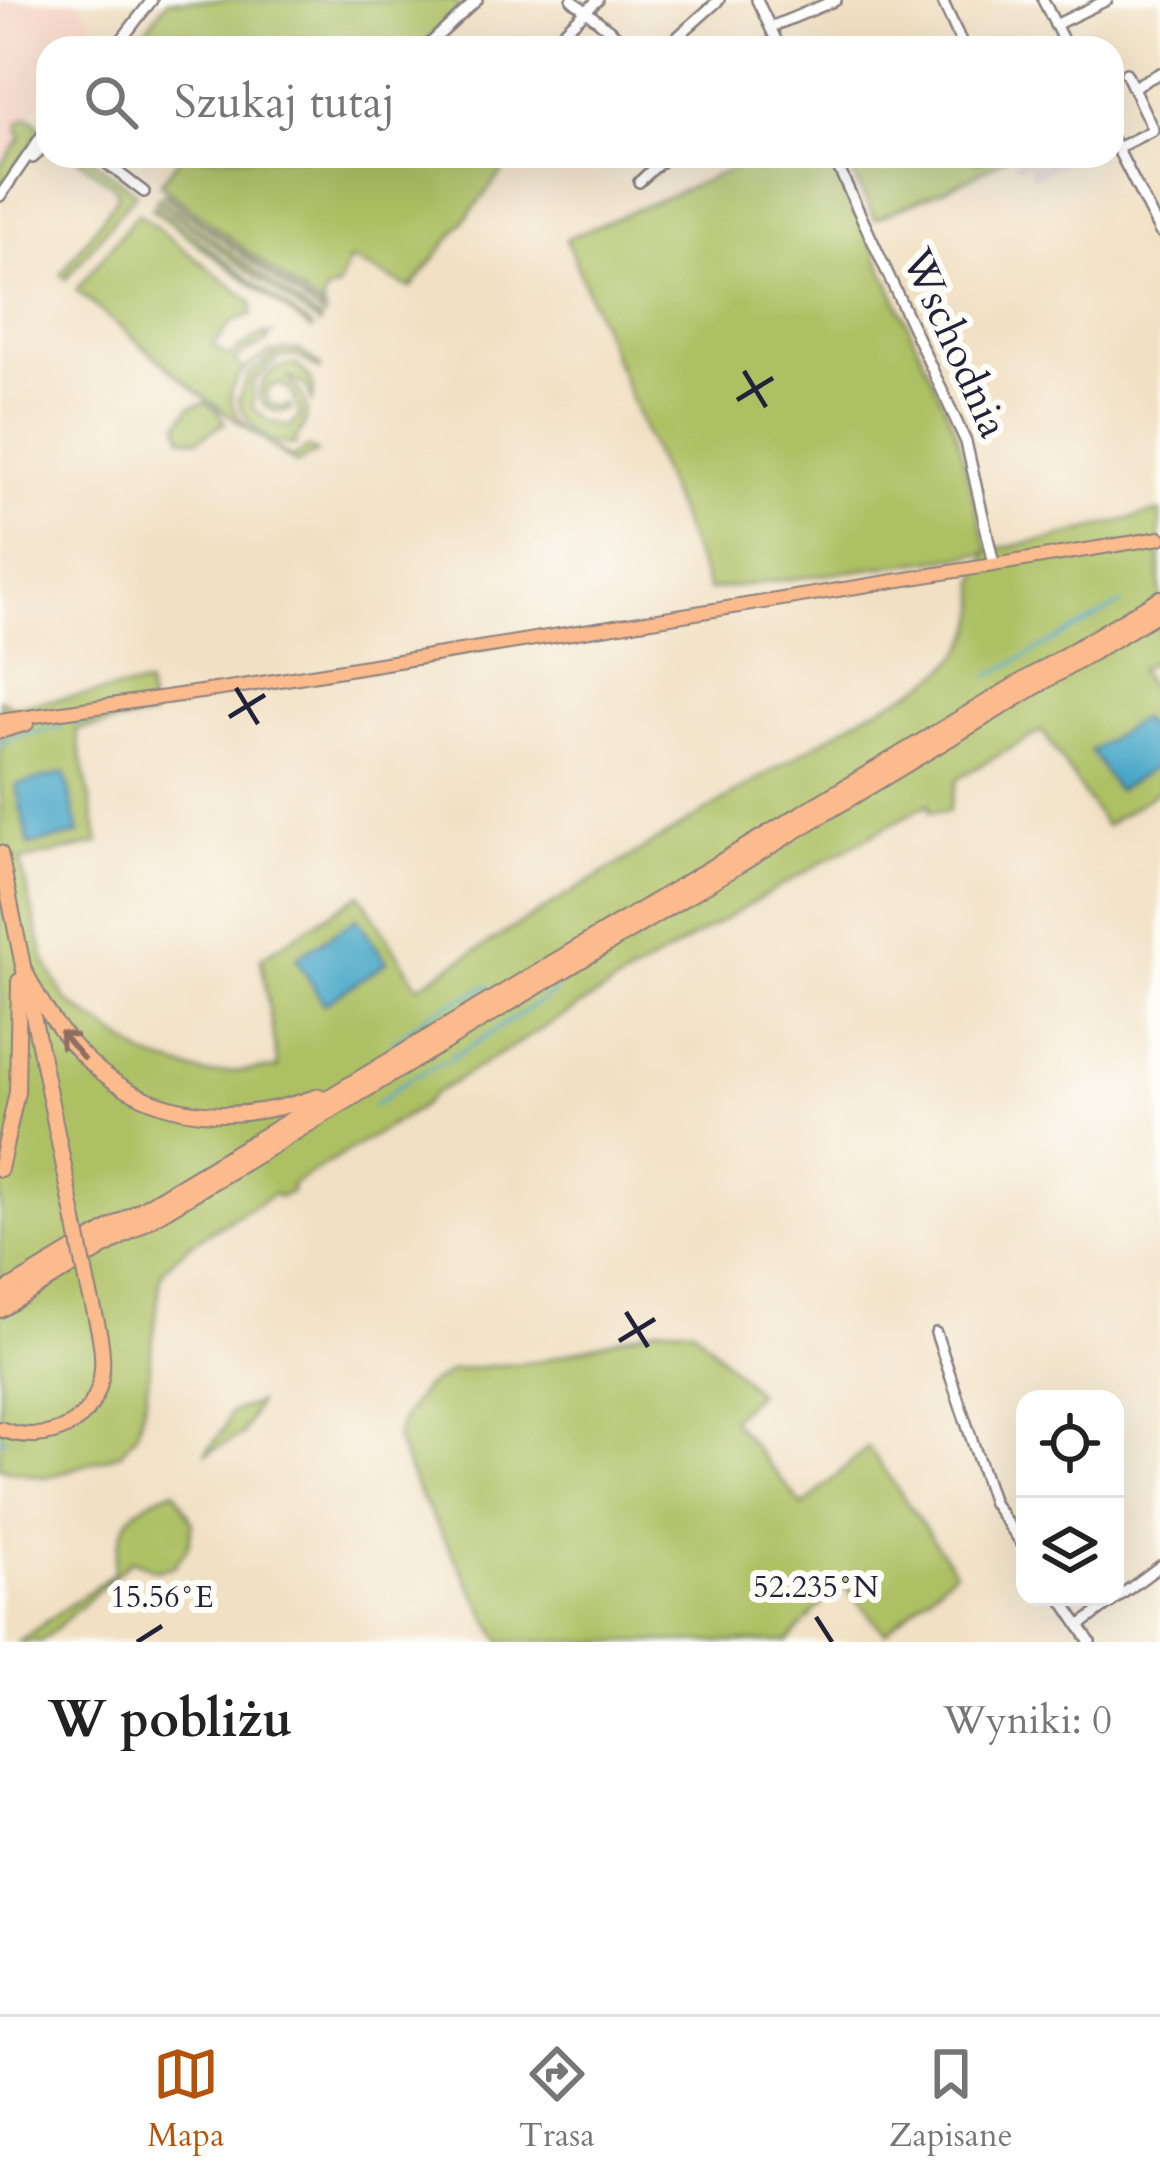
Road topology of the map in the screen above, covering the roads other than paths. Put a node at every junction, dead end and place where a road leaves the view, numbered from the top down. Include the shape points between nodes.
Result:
1 (152, 0) edge
2 (477, 0) edge
3 (572, 0) edge
4 (598, 0) edge
5 (719, 0) edge
6 (758, 0) edge
7 (836, 0) edge
8 (942, 0) edge
9 (1043, 0) edge
10 (1107, 0) edge
11 (586, 11) junction
12 (1055, 25) junction
13 (771, 27) junction
14 (124, 36) edge
15 (438, 36) edge
16 (559, 36) edge
17 (617, 36) edge
18 (678, 36) edge
19 (775, 36) edge
20 (958, 36) edge
21 (1060, 36) edge
22 (1126, 73) dead end
23 (1151, 73) edge
24 (1133, 87) junction
25 (1157, 128) edge
26 (1124, 139) edge
27 (36, 149) edge
28 (1124, 162) edge
29 (113, 168) edge
30 (654, 168) edge
31 (839, 168) edge
32 (639, 182) dead end
33 (144, 192) dead end
34 (0, 196) edge
35 (1160, 232) edge
36 (1160, 538) edge
37 (994, 564) junction
38 (1160, 598) edge
39 (1160, 612) edge
40 (57, 715) junction
41 (0, 721) edge
42 (0, 732) edge
43 (0, 854) edge
44 (0, 887) edge
45 (21, 975) junction
46 (345, 1087) junction
47 (0, 1169) edge
48 (84, 1288) junction
49 (3, 1305) edge
50 (936, 1333) dead end
51 (0, 1419) edge
52 (0, 1429) edge
53 (1016, 1535) edge
54 (1160, 1566) edge
55 (1066, 1606) edge
56 (1079, 1626) junction
57 (1090, 1642) edge

1 - 14 street
2 - 15 street
3 - 11 street
4 - 11 street
5 - 18 street
6 - 13 street
7 - 13 street
8 - 20 street
9 - 12 street
10 - 12 street
11 - 16 street
11 - 17 street
12 - 21 street
13 - 19 street
22 - 24 street
23 - 24 street
24 - 25 street
25 - 26 street
27 - 34 street
28 - 35 street
29 - 33 street
30 - 32 street
31 - 37 street, Wschodnia via 966,442
36 - 37 main road
37 - 40 main road
38 - 46 highway
39 - 49 highway
40 - 41 main road
40 - 42 main road
43 - 45 highway
44 - 45 highway
46 -> 45 highway via 248,1114 144,1098 70,1045
45 - 47 highway via 19,1074
45 - 48 highway, bridge
46 - 49 highway
48 - 51 highway via 94,1368 84,1401 44,1427
48 - 52 highway via 103,1367 93,1404 50,1435
50 - 53 street via 993,1503
54 - 56 street
55 - 56 street
56 - 57 street

